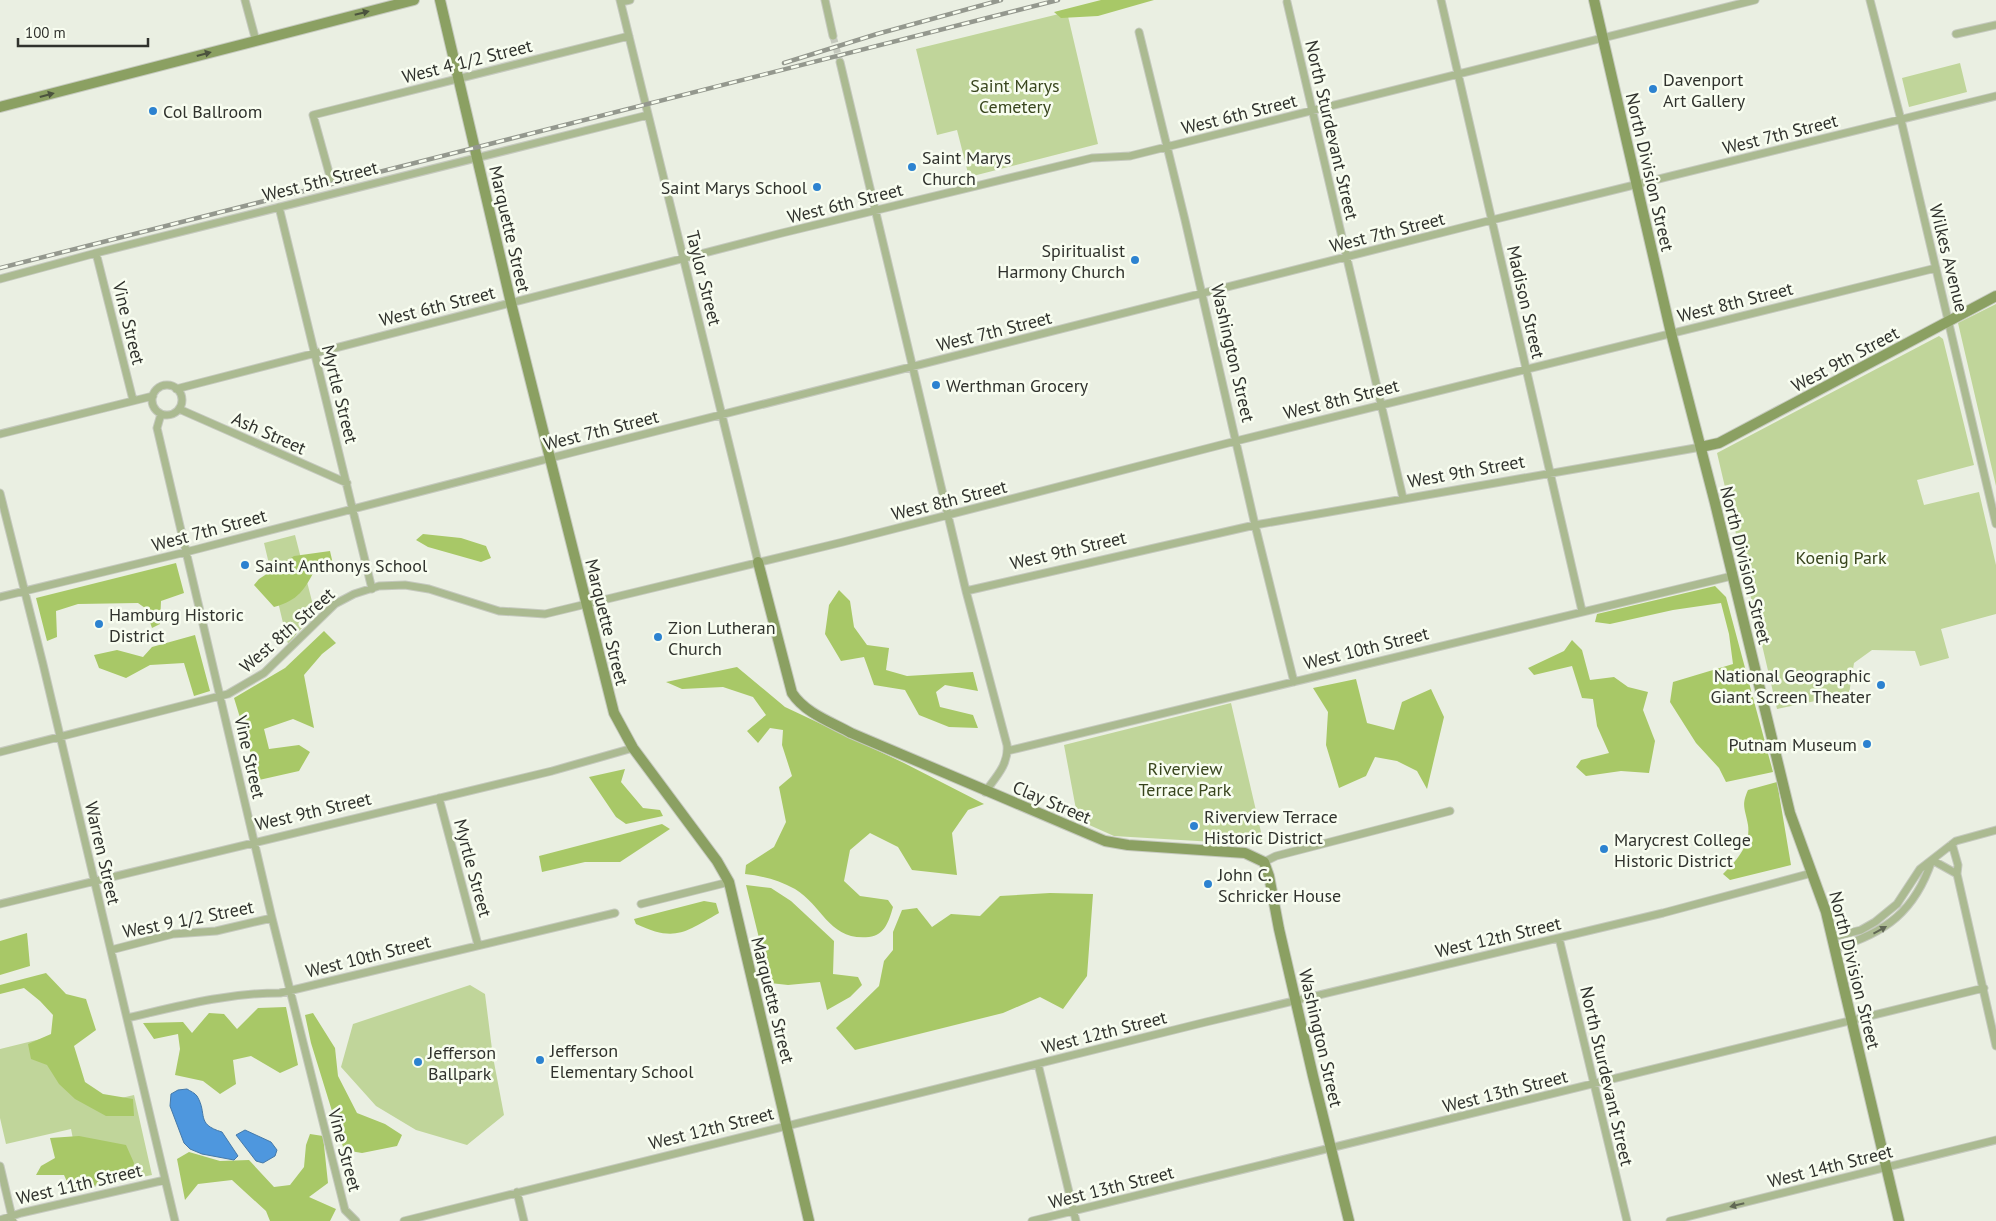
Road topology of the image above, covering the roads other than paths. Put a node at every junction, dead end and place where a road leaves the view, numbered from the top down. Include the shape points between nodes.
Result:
1 (245, 0) edge
2 (414, 0) edge
3 (440, 0) edge
4 (630, 0) edge
5 (825, 0) edge
6 (1441, 0) edge
7 (1594, 0) edge
8 (1755, 0) edge
9 (1870, 0) edge
10 (620, 1) edge
11 (1287, 2) dead end
12 (1996, 25) edge
13 (1139, 32) dead end
14 (1956, 34) dead end
15 (629, 36) junction
16 (833, 36) tunnel mouth
17 (1602, 38) junction
18 (256, 41) junction
19 (840, 62) tunnel mouth
20 (1458, 74) junction
21 (458, 79) junction
22 (1996, 96) edge
23 (0, 107) edge
24 (1312, 111) junction
25 (648, 115) junction
26 (1901, 120) junction
27 (1167, 147) junction
28 (476, 158) junction
29 (331, 180) dead end
30 (1636, 185) junction
31 (279, 207) junction
32 (875, 211) junction
33 (1492, 220) junction
34 (96, 253) junction
35 (1347, 258) junction
36 (684, 260) junction
37 (1936, 268) junction
38 (0, 279) edge
39 (1203, 294) junction
40 (1996, 296) edge
41 (511, 304) junction
42 (1948, 321) junction
43 (1671, 333) junction
44 (315, 352) junction
45 (913, 366) junction
46 (1526, 369) junction
47 (176, 389) junction
48 (153, 396) junction
49 (133, 400) junction
50 (1381, 405) junction
51 (179, 409) junction
52 (161, 414) junction
53 (722, 415) junction
54 (0, 434) edge
55 (1236, 441) junction
56 (1701, 447) junction
57 (550, 458) junction
58 (1550, 473) junction
59 (346, 483) junction
60 (0, 492) edge
61 (1402, 498) junction
62 (353, 509) junction
63 (948, 515) junction
64 (1996, 524) edge
65 (1255, 525) junction
66 (186, 552) junction
67 (758, 562) junction
68 (1732, 576) junction
69 (372, 589) junction
70 (966, 590) junction
71 (24, 591) junction
72 (0, 597) edge
73 (586, 604) junction
74 (1582, 611) junction
75 (1294, 682) junction
76 (221, 697) junction
77 (60, 737) junction
78 (633, 748) junction
79 (1007, 751) junction
80 (0, 752) edge
81 (985, 792) junction
82 (439, 798) junction
83 (1450, 811) dead end
84 (1996, 830) edge
85 (254, 842) junction
86 (1952, 844) junction
87 (1932, 860) junction
88 (1264, 862) junction
89 (1812, 874) junction
90 (1957, 874) junction
91 (94, 880) junction
92 (729, 882) junction
93 (0, 904) edge
94 (641, 904) dead end
95 (615, 912) dead end
96 (272, 918) junction
97 (1833, 937) junction
98 (1559, 938) junction
99 (478, 945) junction
100 (1835, 948) junction
101 (111, 950) junction
102 (1984, 988) junction
103 (290, 991) junction
104 (1296, 1001) junction
105 (127, 1018) junction
106 (1851, 1021) junction
107 (1996, 1046) edge
108 (1038, 1064) junction
109 (1594, 1084) junction
110 (786, 1125) junction
111 (1996, 1140) edge
112 (1331, 1149) junction
113 (0, 1166) edge
114 (1886, 1167) junction
115 (165, 1180) junction
116 (518, 1192) junction
117 (1074, 1211) junction
118 (13, 1218) edge
119 (0, 1220) edge
120 (354, 1220) edge
121 (175, 1221) edge
122 (404, 1221) edge
123 (524, 1221) edge
124 (809, 1221) edge
125 (1032, 1221) edge
126 (1076, 1221) edge
127 (1349, 1221) edge
128 (1626, 1221) edge
129 (1670, 1221) edge
130 (1900, 1221) edge

1 - 18 street
18 -> 2 street
3 - 21 street, Marquette Street
4 - 10 street
5 - 16 street
6 - 20 street, Madison Street
7 - 17 street, North Division Street
8 - 17 street, West 6th Street
9 - 26 street, Wilkes Avenue
10 - 15 street, Taylor Street
11 - 24 street, North Sturdevant Street
12 - 14 street
13 - 27 street, Washington Street
15 - 21 street, West 4 1/2 Street
15 - 25 street, Taylor Street
17 - 20 street, West 6th Street
17 - 30 street, North Division Street
23 -> 18 street
19 - 32 street
20 - 24 street, West 6th Street
20 - 33 street, Madison Street
21 - 28 street, Marquette Street
21 - 29 street, West 4 1/2 Street via 313,115
22 - 26 street, West 7th Street
24 - 27 street, West 6th Street
24 - 35 street, North Sturdevant Street
25 - 28 street, West 5th Street
25 - 36 street, Taylor Street
26 - 30 street, West 7th Street
26 - 37 street, Wilkes Avenue
27 - 32 street, West 6th Street via 1130,156 1092,158
27 - 39 street, Washington Street
28 - 31 street, West 5th Street
28 - 41 street, Marquette Street
30 - 33 street, West 7th Street
30 - 43 street, North Division Street
31 - 34 street, West 5th Street
31 - 44 street, Myrtle Street
32 - 36 street, West 6th Street
32 - 45 street
33 - 35 street, West 7th Street
33 - 46 street, Madison Street
34 - 38 street, West 5th Street
34 - 49 street, Vine Street
35 - 39 street, West 7th Street
35 - 50 street, North Sturdevant Street
36 - 41 street, West 6th Street
36 - 53 street, Taylor Street
37 - 42 street, Wilkes Avenue
37 - 43 street, West 8th Street
39 - 45 street, West 7th Street
39 - 55 street, Washington Street
40 - 42 street, West 9th Street
41 - 44 street, West 6th Street
41 - 57 street, Marquette Street
42 - 56 street, West 9th Street via 1719,443
42 - 64 street, Wilkes Avenue
43 - 46 street, West 8th Street
43 - 56 street, North Division Street
44 - 47 street, West 6th Street
44 - 59 street, Myrtle Street
45 - 53 street, West 7th Street
45 - 63 street
46 - 50 street, West 8th Street
46 - 58 street, Madison Street
47 - 48 street via 160,387
47 - 51 street via 182,400
48 - 49 street
48 - 52 street via 154,408
49 - 54 street
50 - 55 street, West 8th Street
50 - 61 street, North Sturdevant Street
51 - 52 street via 170,415
51 - 59 street, Ash Street
52 - 66 street, Vine Street via 157,428
53 - 57 street, West 7th Street
53 - 67 street, Taylor Street
55 - 63 street, West 8th Street
55 - 65 street, Washington Street
56 - 58 street, West 9th Street
56 - 68 street, North Division Street
57 - 62 street, West 7th Street
57 - 73 street, Marquette Street
58 - 61 street, West 9th Street
58 - 74 street, Madison Street
59 - 62 street, Myrtle Street
60 - 71 street, Warren Street
61 - 65 street, West 9th Street
62 - 66 street, West 7th Street
62 - 69 street, Myrtle Street
63 - 67 street, West 8th Street
63 - 70 street
65 - 70 street, West 9th Street
65 - 75 street, Washington Street
66 - 71 street, West 7th Street
66 - 76 street, Vine Street
67 - 73 street, West 8th Street
67 - 81 street, Clay Street via 792,693 797,701 851,734
68 - 74 street, West 10th Street
68 - 89 street, North Division Street via 1790,813
69 - 73 street, West 8th Street via 405,585 429,588 499,611 545,614
69 - 76 street, West 8th Street via 335,604 264,673
70 - 79 street
71 - 72 street, West 7th Street
71 - 77 street, Warren Street
73 - 78 street, Marquette Street via 614,713
74 - 75 street, West 10th Street
75 - 79 street, West 10th Street
76 - 77 street, West 8th Street
76 - 85 street, Vine Street
77 - 80 street, West 8th Street
77 - 91 street, Warren Street
78 - 82 street, West 9th Street
78 - 92 street, Marquette Street via 712,853
79 - 81 street via 1005,764
81 - 88 street, Clay Street via 1105,841 1245,853
82 - 85 street, West 9th Street
82 - 99 street, Myrtle Street
83 - 88 street via 1276,856
84 - 86 street
85 - 91 street, West 9th Street
85 - 96 street, Vine Street
86 - 87 street
86 - 90 street
87 - 90 street
87 - 97 street via 1920,869 1898,904 1875,922 1861,930
100 -> 87 street via 1870,936 1899,916 1920,892
88 - 104 street, Washington Street
89 - 97 street, North Division Street
89 - 98 street, West 12th Street
90 - 102 street
91 - 93 street, West 9th Street
91 - 101 street, Warren Street
92 - 94 street
92 - 110 street, Marquette Street
95 - 99 street, West 10th Street
96 - 101 street, West 9 1/2 Street via 216,931 173,934
96 - 103 street, Vine Street
97 - 100 street, North Division Street
98 - 104 street, West 12th Street
98 - 109 street, North Sturdevant Street
99 - 103 street, West 10th Street
100 - 106 street, North Division Street
101 - 105 street, Warren Street
102 - 106 street, West 13th Street
102 - 107 street
103 - 105 street, West 10th Street via 220,997
103 - 120 street, Vine Street via 345,1210
104 - 108 street, West 12th Street
104 - 112 street, Washington Street
105 - 115 street, Warren Street
106 - 109 street, West 13th Street
106 - 114 street, North Division Street
108 - 110 street, West 12th Street
108 - 117 street
109 - 112 street, West 13th Street
109 - 128 street, North Sturdevant Street
110 - 116 street, West 12th Street
110 - 124 street, Marquette Street
111 - 114 street, West 14th Street
112 - 117 street, West 13th Street
112 - 127 street, Washington Street
113 - 118 street
114 -> 129 street, West 14th Street
114 - 130 street, North Division Street
115 - 118 street, West 11th Street
115 - 121 street, Warren Street
116 - 122 street, West 12th Street
116 - 123 street
117 - 125 street, West 13th Street
117 - 126 street
118 - 119 street, West 11th Street

